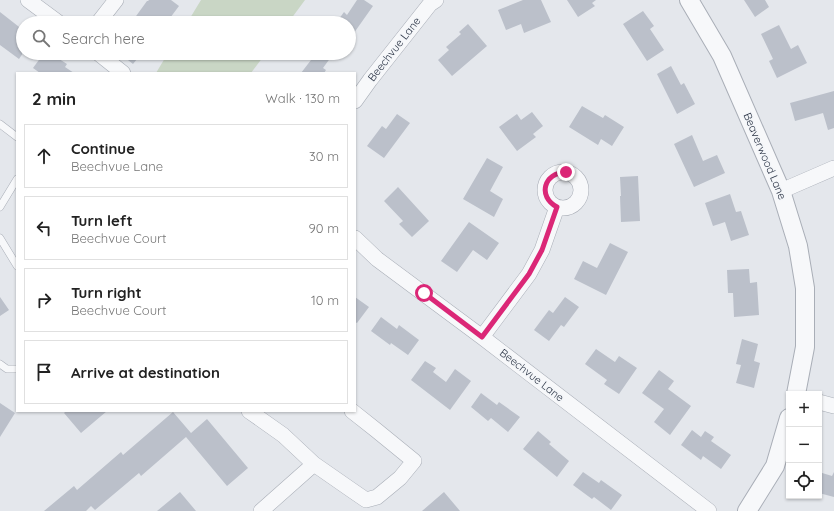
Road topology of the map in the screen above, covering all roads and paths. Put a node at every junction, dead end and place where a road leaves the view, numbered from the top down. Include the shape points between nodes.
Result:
1 (28, 0) edge
2 (116, 0) edge
3 (436, 0) edge
4 (689, 0) edge
5 (50, 16) edge
6 (103, 16) edge
7 (107, 60) edge
8 (122, 72) edge
9 (356, 100) edge
10 (0, 124) edge
11 (16, 136) edge
12 (834, 168) edge
13 (16, 181) edge
14 (781, 191) junction
15 (0, 207) edge
16 (557, 207) dead end
17 (0, 238) edge
18 (356, 239) edge
19 (16, 264) edge
20 (482, 337) junction
21 (0, 364) edge
22 (16, 369) edge
23 (797, 391) edge
24 (822, 403) edge
25 (834, 406) edge
26 (250, 412) edge
27 (353, 412) edge
28 (786, 427) edge
29 (314, 464) junction
30 (261, 511) edge
31 (709, 511) edge
32 (747, 511) edge

1 - 5 street
2 - 6 street
3 - 9 street, Beechvue Lane via 430,4
4 - 14 street, Beaverwood Lane via 722,56
7 - 8 street
10 - 11 lane
12 - 14 street
13 - 15 lane
14 - 23 street, Beaverwood Lane via 798,246 805,288 805,348
16 - 20 street via 542,250 529,274
17 - 19 lane
18 - 20 street, Beechvue Lane via 377,259
20 - 31 street, Beechvue Lane
21 - 22 lane
24 - 25 street
26 - 29 street via 283,435
27 - 29 street via 414,461 400,478 377,497 366,500
28 - 32 street via 775,466
29 - 30 street

